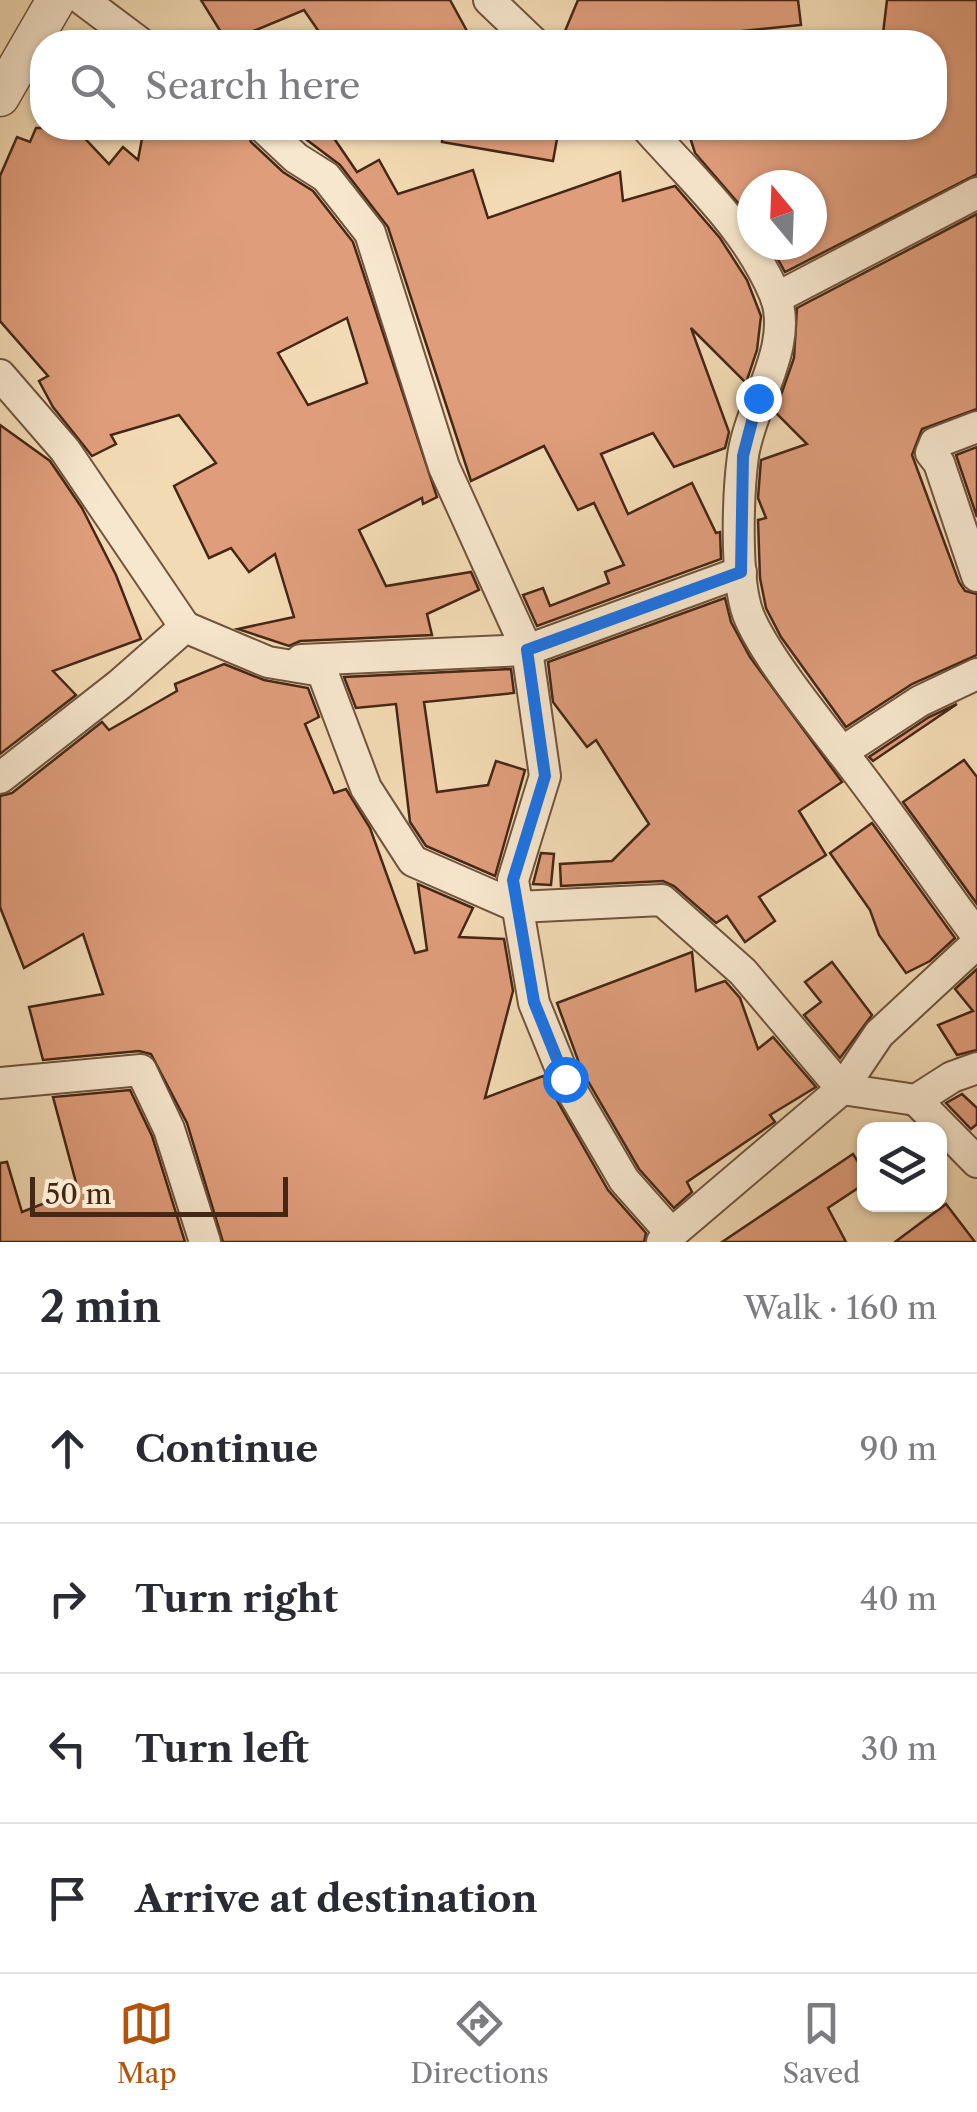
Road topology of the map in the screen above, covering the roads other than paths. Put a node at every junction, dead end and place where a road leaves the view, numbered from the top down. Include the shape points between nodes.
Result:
1 (56, 0) edge
2 (83, 0) edge
3 (489, 0) edge
4 (39, 30) edge
5 (123, 30) edge
6 (520, 30) edge
7 (30, 45) edge
8 (0, 97) edge
9 (277, 140) edge
10 (659, 140) edge
11 (977, 192) edge
12 (776, 298) junction
13 (0, 375) edge
14 (977, 427) edge
15 (741, 572) junction
16 (977, 576) edge
17 (184, 627) junction
18 (527, 650) junction
19 (268, 662) junction
20 (977, 674) edge
21 (842, 752) junction
22 (0, 778) edge
23 (518, 907) junction
24 (977, 939) edge
25 (977, 1068) edge
26 (0, 1083) edge
27 (842, 1089) junction
28 (916, 1100) junction
29 (977, 1162) edge
30 (666, 1238) edge
31 (206, 1242) edge

1 - 4 street
2 - 5 street
3 - 6 street
7 - 8 street
9 - 18 street via 326,177 370,233 444,466
10 - 12 street via 727,211
11 - 12 street
12 - 15 street via 780,339 743,456
13 - 17 street via 65,450
14 - 16 street via 935,442 931,452
15 - 18 street
15 - 21 street via 748,614
17 - 19 street
17 - 22 street
18 - 19 street
18 - 23 street via 545,776 513,880
19 - 23 street via 322,671 366,788 413,861
20 - 21 street via 920,701
21 - 24 street
23 - 27 street via 662,900 743,972
23 - 30 street via 534,1002 565,1079
24 - 27 street via 879,1034
25 - 28 street
26 - 31 street via 141,1070 169,1129
27 - 28 street
27 - 30 street
28 - 29 street

